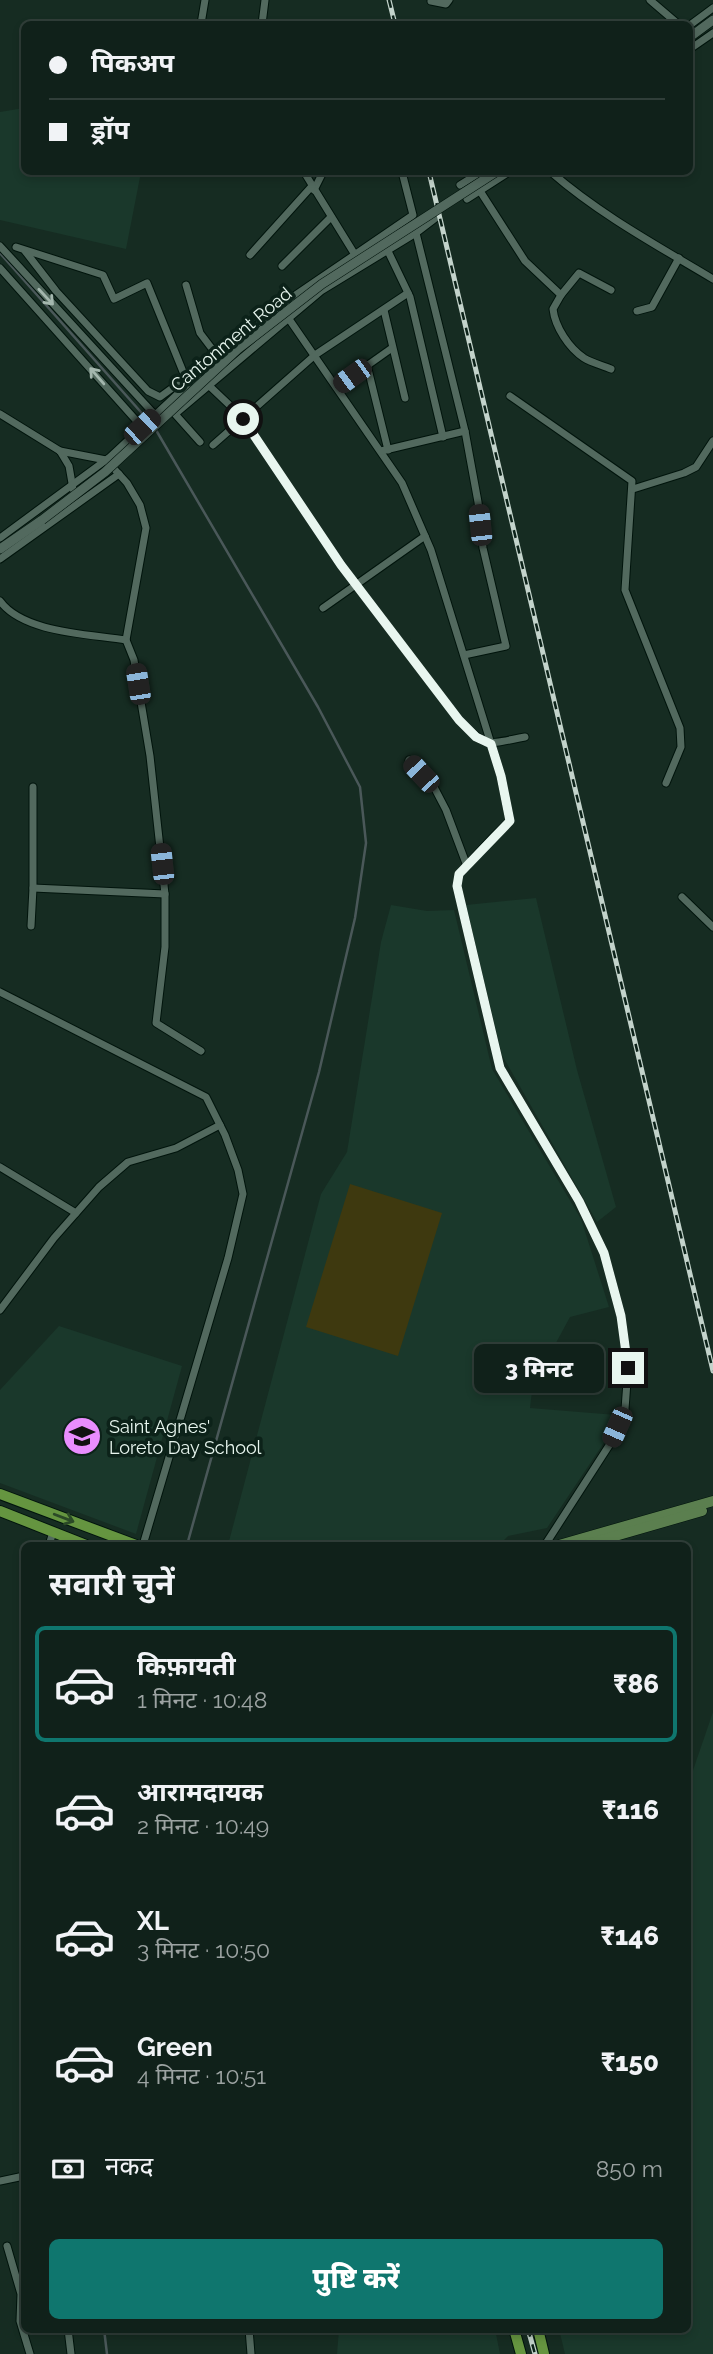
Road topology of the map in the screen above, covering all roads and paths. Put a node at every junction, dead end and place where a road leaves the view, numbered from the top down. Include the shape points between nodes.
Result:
1 (205, 0) edge
2 (265, 0) edge
3 (449, 0) edge
4 (650, 0) edge
5 (430, 1) edge
6 (713, 8) edge
7 (713, 20) edge
8 (202, 21) edge
9 (262, 21) edge
10 (674, 21) edge
11 (693, 23) edge
12 (713, 33) edge
13 (693, 35) edge
14 (693, 47) edge
15 (306, 175) edge
16 (321, 175) edge
17 (403, 175) edge
18 (476, 175) edge
19 (491, 175) edge
20 (504, 175) edge
21 (555, 175) edge
22 (460, 185) dead end
23 (313, 188) junction
24 (480, 191) junction
25 (467, 199) dead end
26 (331, 217) junction
27 (438, 217) dead end
28 (416, 233) junction
29 (380, 236) junction
30 (0, 246) edge
31 (16, 247) dead end
32 (25, 251) junction
33 (388, 251) junction
34 (354, 254) junction
35 (250, 256) dead end
36 (679, 258) junction
37 (282, 266) dead end
38 (362, 267) junction
39 (0, 268) edge
40 (713, 279) edge
41 (186, 285) dead end
42 (611, 290) dead end
43 (408, 293) junction
44 (561, 295) junction
45 (280, 306) junction
46 (384, 310) junction
47 (637, 311) dead end
48 (287, 318) junction
49 (392, 348) junction
50 (315, 355) junction
51 (219, 358) junction
52 (368, 365) junction
53 (611, 369) dead end
54 (198, 375) junction
55 (187, 381) junction
56 (209, 385) junction
57 (337, 387) junction
58 (510, 396) dead end
59 (405, 398) dead end
60 (0, 414) edge
61 (155, 415) junction
62 (243, 419) junction
63 (142, 427) junction
64 (465, 431) junction
65 (443, 437) junction
66 (713, 441) edge
67 (200, 442) dead end
68 (213, 445) dead end
69 (60, 451) junction
70 (384, 451) junction
71 (106, 460) junction
72 (119, 474) junction
73 (72, 486) junction
74 (633, 489) junction
75 (74, 506) junction
76 (425, 536) junction
77 (0, 538) edge
78 (0, 549) edge
79 (0, 559) edge
80 (356, 585) junction
81 (0, 601) edge
82 (323, 608) dead end
83 (126, 639) junction
84 (464, 655) junction
85 (525, 737) dead end
86 (491, 744) junction
87 (409, 760) dead end
88 (666, 783) dead end
89 (33, 787) dead end
90 (467, 866) junction
91 (33, 888) junction
92 (165, 894) junction
93 (682, 897) dead end
94 (31, 926) dead end
95 (713, 927) edge
96 (0, 992) edge
97 (201, 1051) dead end
98 (220, 1125) junction
99 (0, 1167) edge
100 (76, 1213) junction
101 (0, 1310) edge
102 (0, 1494) edge
103 (713, 1502) edge
104 (713, 1508) edge
105 (0, 1511) edge
106 (53, 1532) junction
107 (50, 1542) edge
108 (78, 1542) edge
109 (128, 1542) edge
110 (144, 1542) edge
111 (547, 1542) edge
112 (570, 1542) edge
113 (594, 1542) edge
114 (21, 2177) edge
115 (0, 2181) edge
116 (7, 2246) dead end
117 (21, 2294) edge
118 (21, 2294) edge
119 (21, 2324) edge
120 (24, 2333) edge
121 (68, 2333) edge
122 (249, 2333) edge
123 (515, 2333) edge
124 (539, 2333) edge
125 (30, 2354) edge
126 (71, 2354) edge
127 (251, 2354) edge
128 (521, 2354) edge
129 (544, 2354) edge

1 - 8 street
2 - 9 street
3 - 5 street via 446,4
4 - 10 street
6 - 11 street
7 - 13 street
12 - 14 street
15 - 23 street
16 - 23 street
17 - 29 street via 413,215
18 - 22 street
19 - 78 street, Cantonment Road, bridge via 322,284 238,349 105,472
20 - 24 street
21 - 36 street
23 - 26 street
23 - 35 street
24 - 25 street
24 - 44 street via 525,261
26 - 34 street
26 - 37 street
27 - 28 street
28 - 33 street
28 - 64 street
29 - 33 street
29 - 34 street
30 -> 61 street
31 - 32 street
32 - 55 street via 148,391 160,397
32 - 55 street via 103,275 114,299 147,283
33 - 38 street
33 - 43 street
34 - 38 street
34 - 45 street
36 - 40 street
36 - 47 street via 652,307
38 - 48 street
63 -> 39 street
41 - 51 street via 200,333
42 - 44 street via 579,273
43 - 46 street
43 - 65 street
44 - 53 street via 553,309 557,327 582,357
45 - 48 street
45 - 51 street
46 - 49 street
46 - 50 street
48 - 50 street
48 - 56 street
49 - 52 street
49 - 59 street
50 - 57 street
50 - 62 street
51 - 54 street
52 - 57 street
52 - 70 street
54 - 55 street
54 - 56 street
55 - 61 street
56 - 62 street
56 - 67 street via 175,414
57 - 70 street
58 - 74 street via 632,481
60 - 69 street
61 - 63 street
62 - 68 street
62 - 80 street
63 - 71 street
64 - 65 street
64 - 84 street via 483,548 506,646
65 - 70 street
66 - 74 street via 696,467
69 - 71 street
69 - 73 street via 69,466
70 - 76 street
71 - 72 street
71 - 73 street
72 - 75 street
72 - 83 street via 140,505 146,528
73 - 75 street
73 - 77 street
74 - 88 street via 625,590 680,728 681,747
75 - 79 street
76 - 80 street
76 - 84 street
80 - 82 street
80 - 86 street via 459,720
81 - 83 street via 20,619 55,630
83 - 92 street via 135,660 148,743
84 - 86 street
85 - 86 street
86 - 90 street via 510,821
87 - 90 street via 434,787
89 - 91 street
90 - 111 street via 459,874 457,886 500,1068 579,1201 604,1253 621,1316 628,1368 625,1409 610,1444
91 - 92 street
91 - 94 street
92 - 97 street via 165,947 156,1023
93 - 95 street
96 - 98 street via 205,1097
98 - 100 street via 176,1148 128,1162
98 - 110 street via 243,1194
99 - 100 street
100 - 101 street
102 -> 109 main road
103 - 112 main road
104 - 113 main road
105 - 106 main road
106 - 107 street
106 - 108 main road
114 - 115 street
116 - 118 street
117 - 119 street
120 - 125 street
121 - 126 street
122 - 127 street
123 - 128 main road
124 - 129 main road

